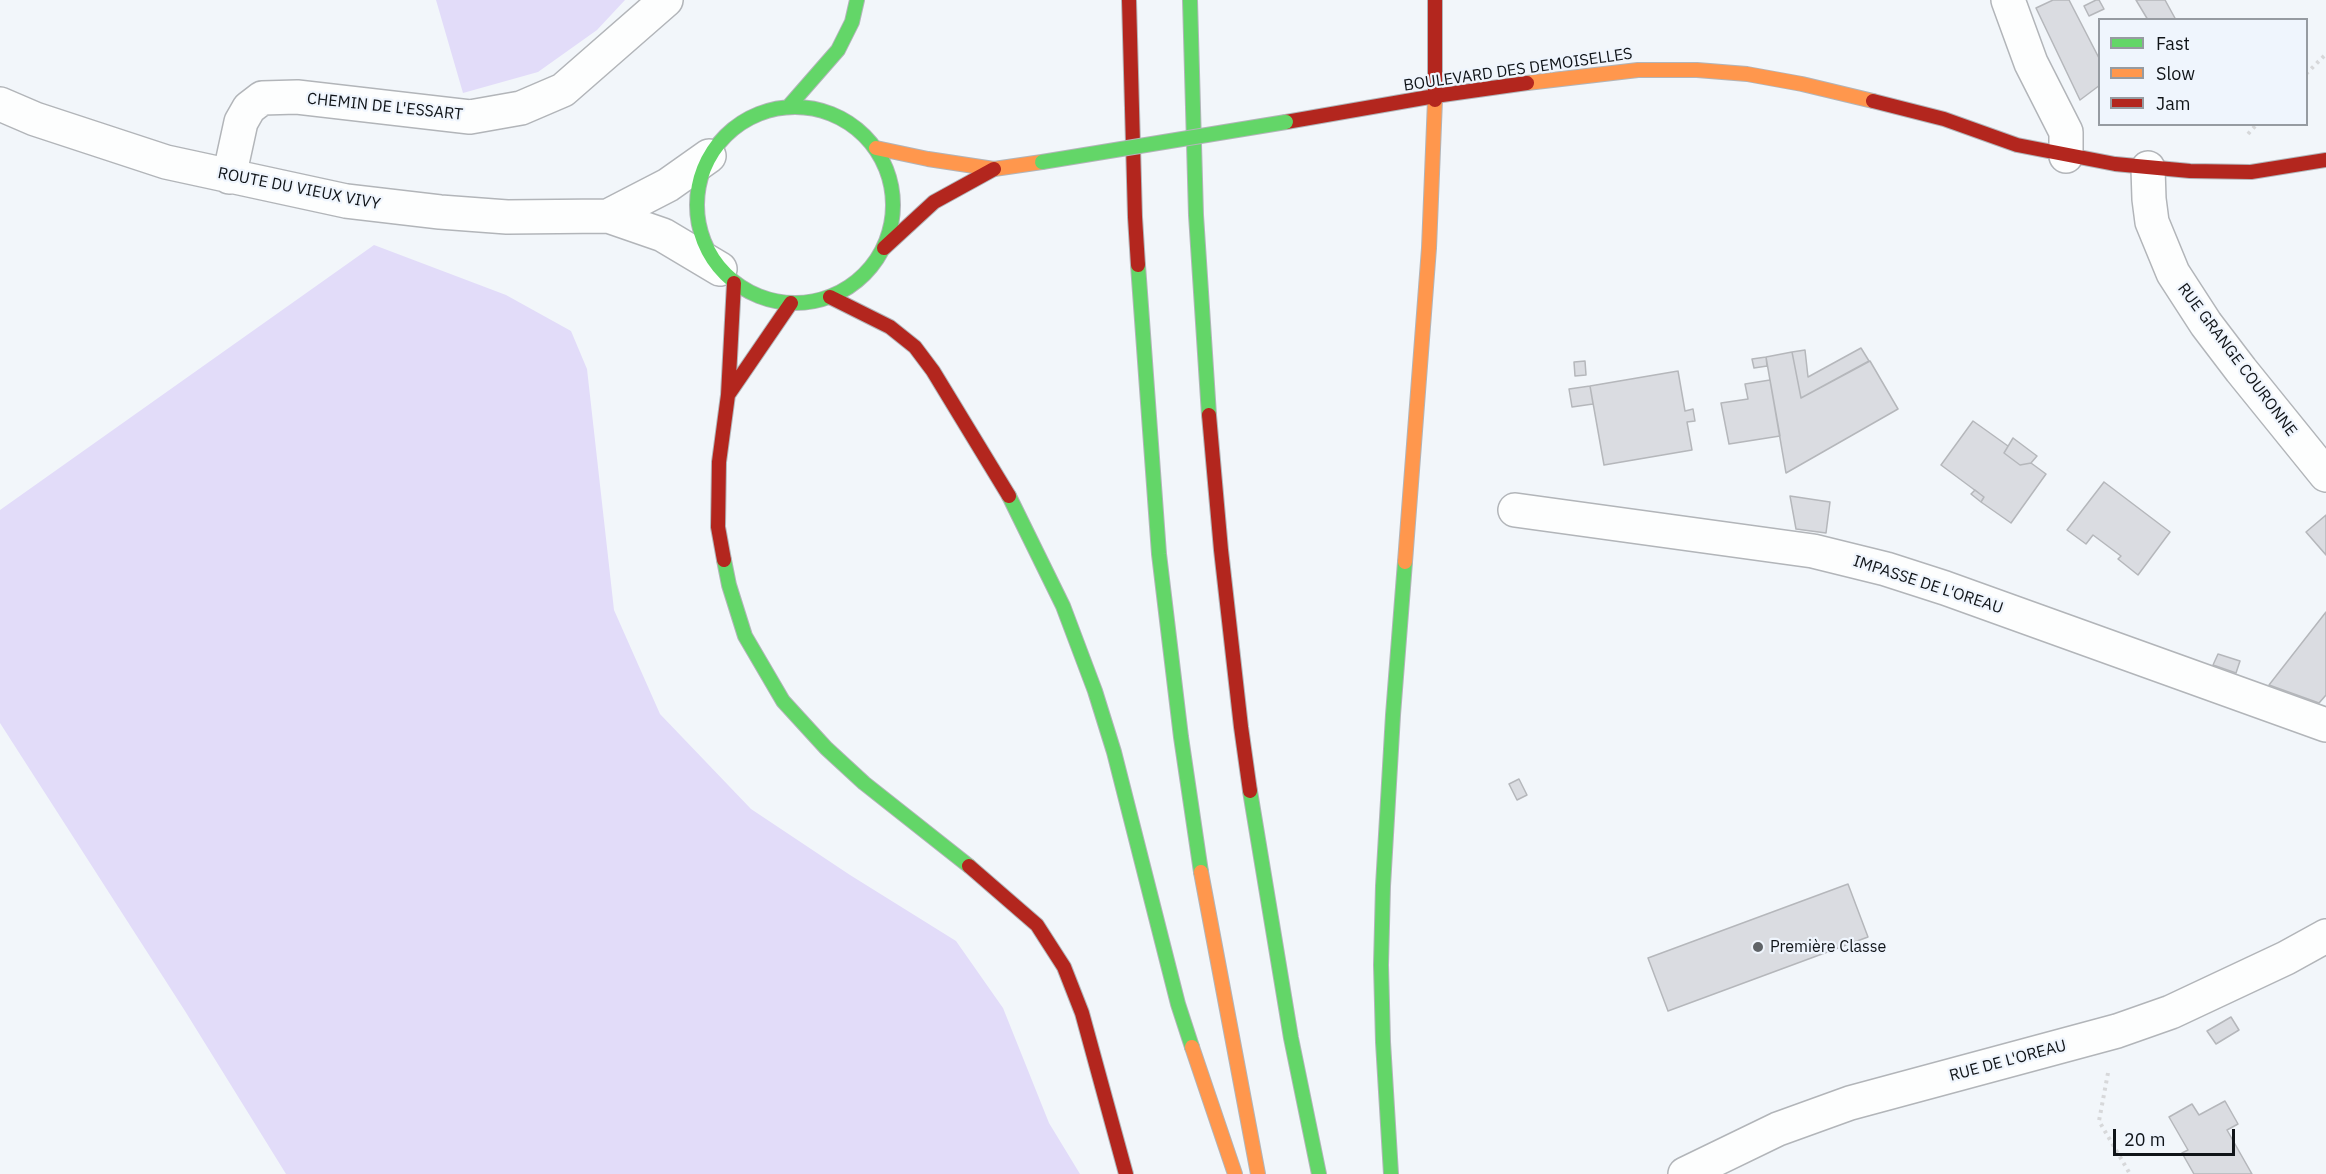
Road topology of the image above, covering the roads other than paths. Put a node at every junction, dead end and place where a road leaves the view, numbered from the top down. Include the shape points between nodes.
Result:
1 (666, 0) edge
2 (857, 0) edge
3 (1129, 0) edge
4 (1190, 0) edge
5 (1434, 0) edge
6 (2008, 0) edge
7 (1435, 96) junction
8 (0, 104) edge
9 (789, 106) junction
10 (876, 148) junction
11 (709, 156) junction
12 (2066, 156) junction
13 (2326, 160) edge
14 (2148, 168) junction
15 (994, 169) junction
16 (229, 177) junction
17 (608, 216) junction
18 (884, 248) junction
19 (727, 276) junction
20 (830, 297) junction
21 (791, 303) junction
22 (728, 395) junction
23 (2326, 475) edge
24 (1515, 510) dead end
25 (2326, 725) edge
26 (2326, 936) edge
27 (1126, 1174) edge
28 (1235, 1174) edge
29 (1258, 1174) edge
30 (1319, 1174) edge
31 (1391, 1174) edge
32 (1685, 1174) edge

1 - 16 street, CHEMIN DE L'ESSART via 563,90 521,108 470,117 297,97 262,98 249,108 241,122
2 - 9 main road via 852,22 838,50
3 - 29 main road via 1135,217 1159,554 1204,893
4 - 30 main road via 1196,215 1221,550 1264,882
5 - 7 main road
6 - 12 street via 2031,63 2066,132
7 - 12 main road, BOULEVARD DES DEMOISELLES via 1638,70 1747,74 1944,119 2017,145
7 - 15 main road, BOULEVARD DES DEMOISELLES, bridge
7 - 31 main road via 1429,248 1383,886 1383,1042
8 - 16 street, ROUTE DU VIEUX VIVY via 155,158
9 - 10 main road via 833,114 853,124
9 - 11 main road via 757,113 730,131
10 - 15 main road, BOULEVARD DES DEMOISELLES
10 - 18 main road via 891,180 893,214
11 - 17 street, ROUTE DU VIEUX VIVY via 668,185
11 - 19 main road via 699,184 697,214 704,243
12 - 14 main road, BOULEVARD DES DEMOISELLES
13 - 14 main road, BOULEVARD DES DEMOISELLES via 2251,172
14 - 23 street, RUE GRANGE COURONNE via 2152,222 2173,273 2206,324
15 - 18 main road, BOULEVARD DES DEMOISELLES via 934,202
16 - 17 street, ROUTE DU VIEUX VIVY via 346,201 440,212 507,217
17 - 19 street, ROUTE DU VIEUX VIVY via 663,235
18 - 20 main road via 861,278
19 - 21 main road via 761,298
19 - 22 main road
20 - 21 main road
20 - 28 main road via 890,327 915,347 1005,488 1063,606 1114,752 1178,1004
21 - 22 main road
22 - 27 main road via 719,462 718,527 729,585 745,636 783,701 826,748 1036,926 1064,967 1082,1013
24 - 25 street, IMPASSE DE L'OREAU via 1813,551 1886,569
26 - 32 street, RUE DE L'OREAU via 2171,1012 2117,1031 1850,1104 1778,1129

